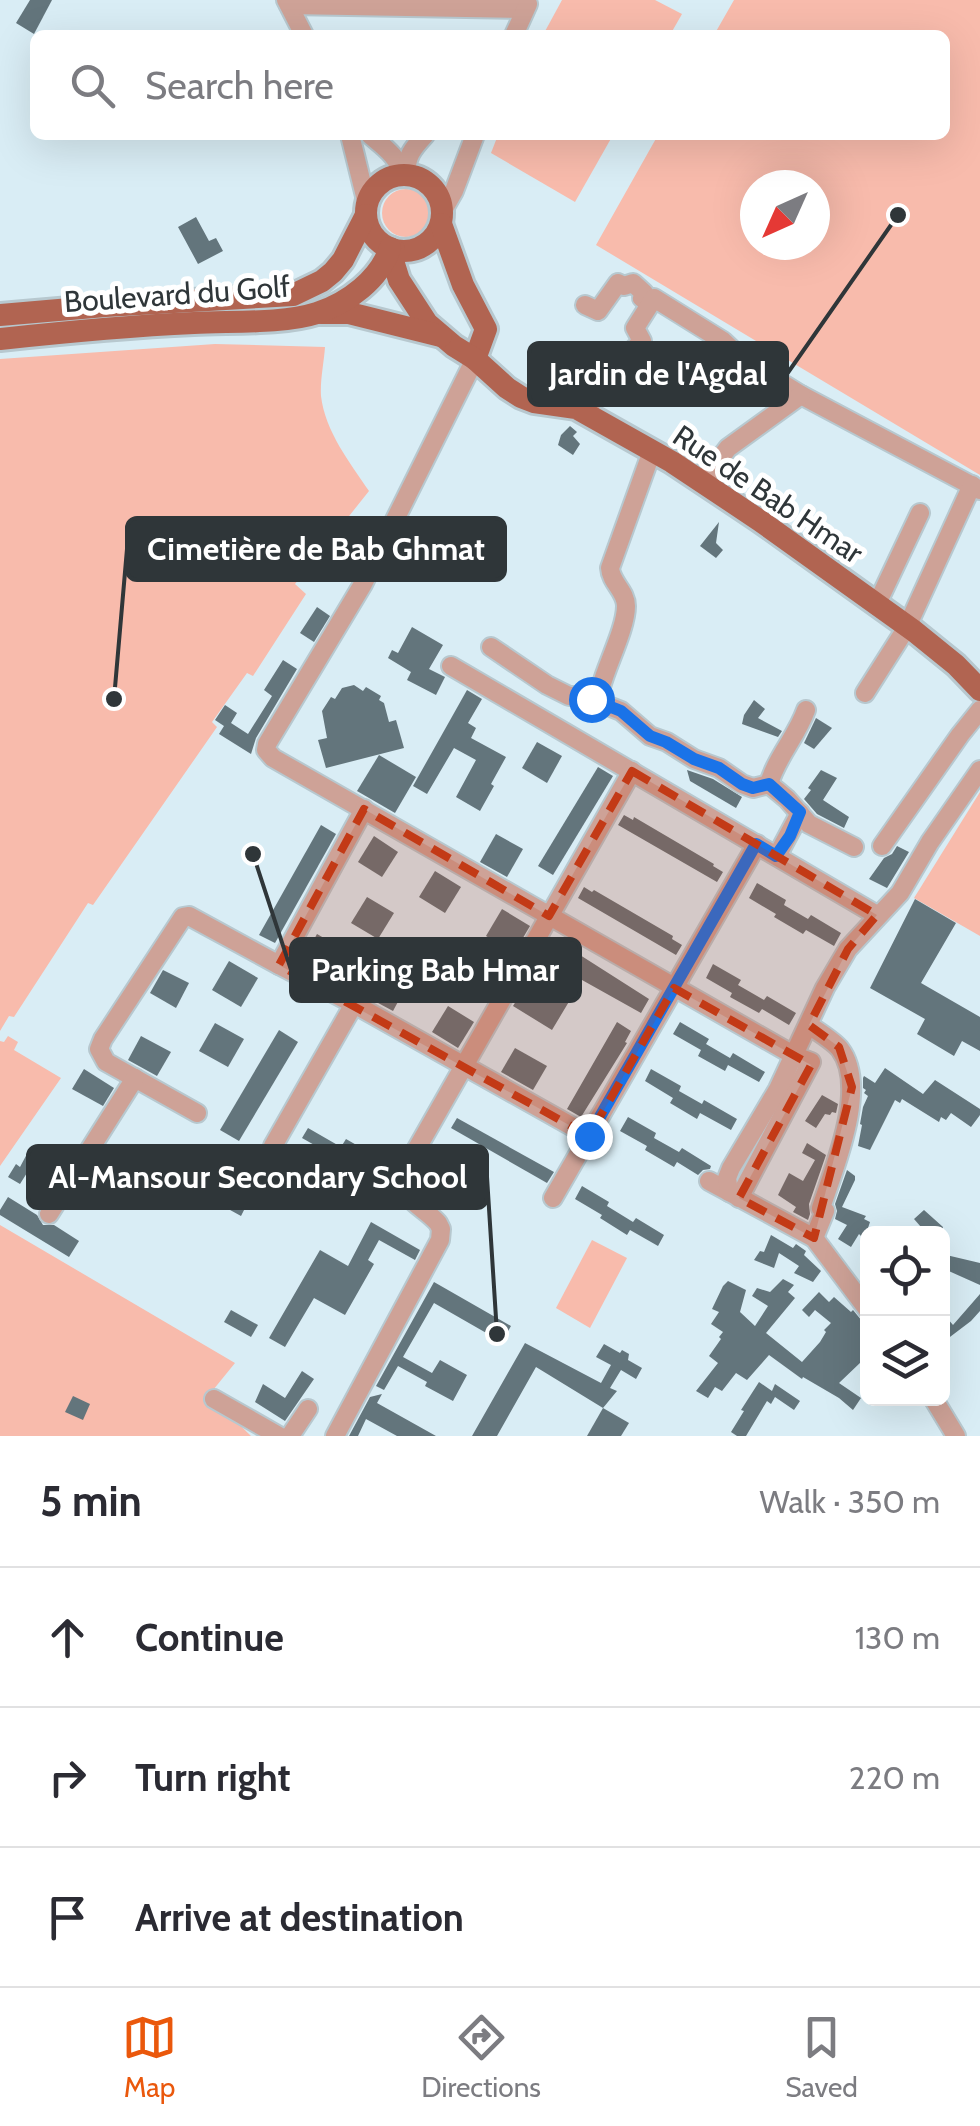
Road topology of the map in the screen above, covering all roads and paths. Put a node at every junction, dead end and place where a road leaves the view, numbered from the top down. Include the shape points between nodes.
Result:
1 (288, 3) edge
2 (525, 8) edge
3 (302, 30) edge
4 (510, 30) edge
5 (351, 140) edge
6 (376, 140) edge
7 (421, 140) edge
8 (473, 140) edge
9 (404, 175) junction
10 (367, 209) junction
11 (442, 218) junction
12 (392, 249) junction
13 (650, 304) junction
14 (585, 305) dead end
15 (317, 312) junction
16 (0, 315) edge
17 (442, 336) junction
18 (0, 338) edge
19 (475, 359) junction
20 (801, 395) junction
21 (584, 414) junction
22 (652, 450) junction
23 (701, 482) junction
24 (976, 488) edge
25 (920, 513) dead end
26 (876, 606) junction
27 (907, 626) junction
28 (491, 647) dead end
29 (451, 666) dead end
30 (601, 687) dead end
31 (980, 690) edge
32 (864, 693) dead end
33 (806, 710) dead end
34 (980, 710) edge
35 (632, 770) junction
36 (980, 770) edge
37 (769, 784) junction
38 (364, 809) junction
39 (800, 812) junction
40 (756, 844) junction
41 (882, 846) dead end
42 (854, 847) dead end
43 (776, 856) junction
44 (549, 916) junction
45 (877, 916) junction
46 (279, 965) junction
47 (674, 988) junction
48 (354, 1004) junction
49 (809, 1024) junction
50 (803, 1060) junction
51 (463, 1065) junction
52 (135, 1078) junction
53 (198, 1113) dead end
54 (589, 1136) junction
55 (274, 1146) dead end
56 (709, 1181) dead end
57 (734, 1195) junction
58 (553, 1198) dead end
59 (49, 1214) dead end
60 (814, 1238) junction
61 (860, 1299) edge
62 (214, 1399) dead end
63 (938, 1406) edge
64 (308, 1409) dead end
65 (279, 1436) edge
66 (290, 1436) edge
67 (336, 1436) edge
68 (956, 1436) edge

1 - 2 street
1 - 3 street
2 - 4 street
5 - 10 street
6 - 9 street
7 - 9 street
8 - 11 street
9 - 10 main road via 382,182
9 - 11 main road via 432,187
10 - 12 main road via 372,233
10 - 16 main road, Boulevard du Golf via 333,272 292,295
11 - 12 main road via 425,245
11 - 19 main road via 486,329
12 - 15 main road, Boulevard du Golf via 379,272
12 - 17 main road, Rue de Bab Hmar via 404,290
13 - 14 street via 633,283 618,283 598,311
13 - 20 street via 654,298
13 - 21 street via 635,328 642,341
15 - 17 main road via 349,313
15 - 18 main road, Boulevard du Golf
17 - 19 main road, Rue de Bab Hmar
19 - 21 main road, Rue de Bab Hmar via 521,397
19 - 38 street via 363,584 266,744 273,758
20 - 23 street via 728,448
20 - 24 street
21 - 22 main road, Rue de Bab Hmar
22 - 23 main road, Rue de Bab Hmar
22 - 30 street via 610,568 626,606
23 - 26 main road, Rue de Bab Hmar
24 - 27 street
25 - 26 street
26 - 27 main road, Rue de Bab Hmar
27 - 31 main road, Rue de Bab Hmar
27 - 32 street
28 - 37 street via 569,696 621,711 650,736 742,784
29 - 35 street
33 - 37 street
34 - 41 street
35 - 40 street
35 - 44 street
36 - 45 street via 900,893
37 - 39 street
38 - 44 street
38 - 46 street
39 - 42 street via 818,830
39 - 43 street
40 - 43 street
40 - 47 street
43 - 45 street
44 - 47 street
44 - 51 street
45 - 49 street via 840,962
46 - 48 street
46 - 52 street via 182,917 99,1049 106,1062
47 - 50 street
47 - 54 street
48 - 51 street
48 - 55 street
49 - 50 street
49 - 60 street via 840,1048 852,1087
50 - 57 street via 730,1168
51 - 54 street
51 - 67 street via 403,1173 404,1192 438,1223 440,1240
52 - 53 street
52 - 59 street
54 - 58 street
56 - 57 street
57 - 60 street
60 - 61 street
62 - 65 street
63 - 68 street
64 - 66 street

